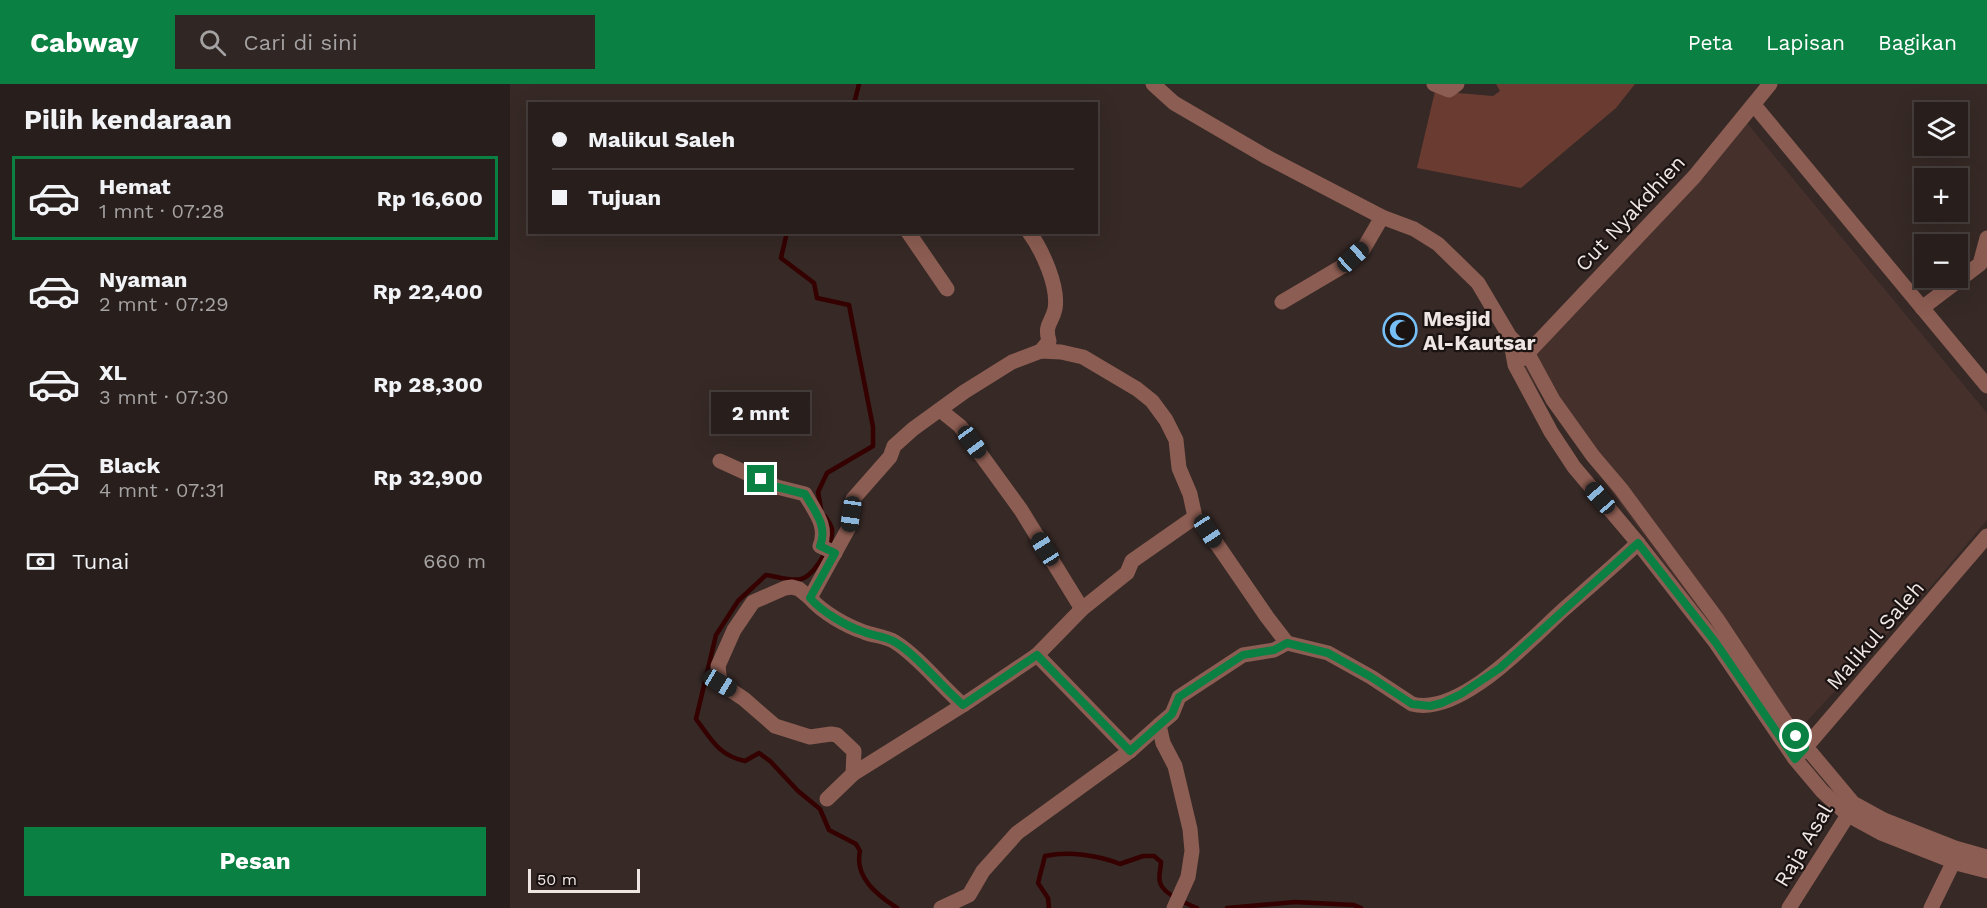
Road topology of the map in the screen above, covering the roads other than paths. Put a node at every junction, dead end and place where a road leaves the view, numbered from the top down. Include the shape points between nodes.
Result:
1 (1153, 84) edge
2 (1434, 84) edge
3 (1457, 84) edge
4 (1770, 84) edge
5 (1754, 105) junction
6 (1382, 217) junction
7 (909, 234) edge
8 (1030, 234) edge
9 (1987, 238) edge
10 (947, 289) dead end
11 (1282, 302) dead end
12 (1922, 308) junction
13 (1510, 337) junction
14 (1041, 351) junction
15 (1528, 354) junction
16 (1515, 365) junction
17 (1987, 386) edge
18 (940, 410) junction
19 (720, 461) dead end
20 (1195, 517) junction
21 (1987, 536) edge
22 (1638, 543) junction
23 (835, 553) junction
24 (810, 598) junction
25 (1082, 609) junction
26 (1287, 643) junction
27 (1037, 655) junction
28 (963, 705) junction
29 (1159, 725) junction
30 (1805, 748) junction
31 (1130, 751) junction
32 (1795, 759) junction
33 (853, 774) junction
34 (827, 799) dead end
35 (1850, 809) junction
36 (1916, 840) junction
37 (1987, 857) edge
38 (1954, 861) junction
39 (1987, 872) edge
40 (944, 907) edge
41 (1174, 908) edge
42 (1789, 908) edge
43 (1931, 908) edge

1 - 6 street via 1194,115
2 - 3 street via 1449,90
4 - 5 street, Cut Nyakdhien
5 - 12 street
5 - 15 street, Cut Nyakdhien via 1694,177
6 - 11 street via 1364,248 1343,266
6 - 13 street via 1414,229 1438,244 1478,283
7 - 10 street
8 - 14 street via 1053,282 1055,296 1055,310 1046,331 1049,340
9 - 12 street via 1980,264
12 - 17 street
13 - 15 street
13 - 16 street
14 - 18 street via 1012,362
14 - 20 street via 1083,357 1152,401 1176,440 1179,468
15 - 16 street, Cut Nyakdhien
15 - 30 street via 1553,400 1717,619
16 - 22 street via 1574,467
18 - 23 street via 894,446 890,458 853,499 849,529
18 - 25 street via 960,426 1014,500
19 - 23 street via 777,487 805,494 821,523 824,536 820,546
20 - 25 street via 1132,561 1127,573
20 - 26 street
21 - 30 street, Malikul Saleh
22 - 26 street via 1500,668 1442,703 1412,704 1328,653
22 - 32 street via 1716,643
23 - 24 street
24 - 28 street via 821,610 848,625 894,641
24 - 33 street via 799,589 785,588 753,602 734,630 718,666 720,683 775,726 810,737 840,737 854,751
25 - 27 street
26 - 29 street via 1274,650 1243,655 1179,697 1172,714
27 - 28 street
27 - 31 street
28 - 33 street
29 - 31 street
29 - 41 street via 1162,743 1175,766 1192,851 1188,877
30 - 32 street, Malikul Saleh
30 - 35 street
31 - 40 street via 1017,833 983,871 969,895
32 - 35 street via 1822,791
33 - 34 street
35 - 36 street via 1881,833
35 - 42 street, Raja Asal
36 - 37 street
36 - 38 street
38 - 39 street
38 - 43 street

